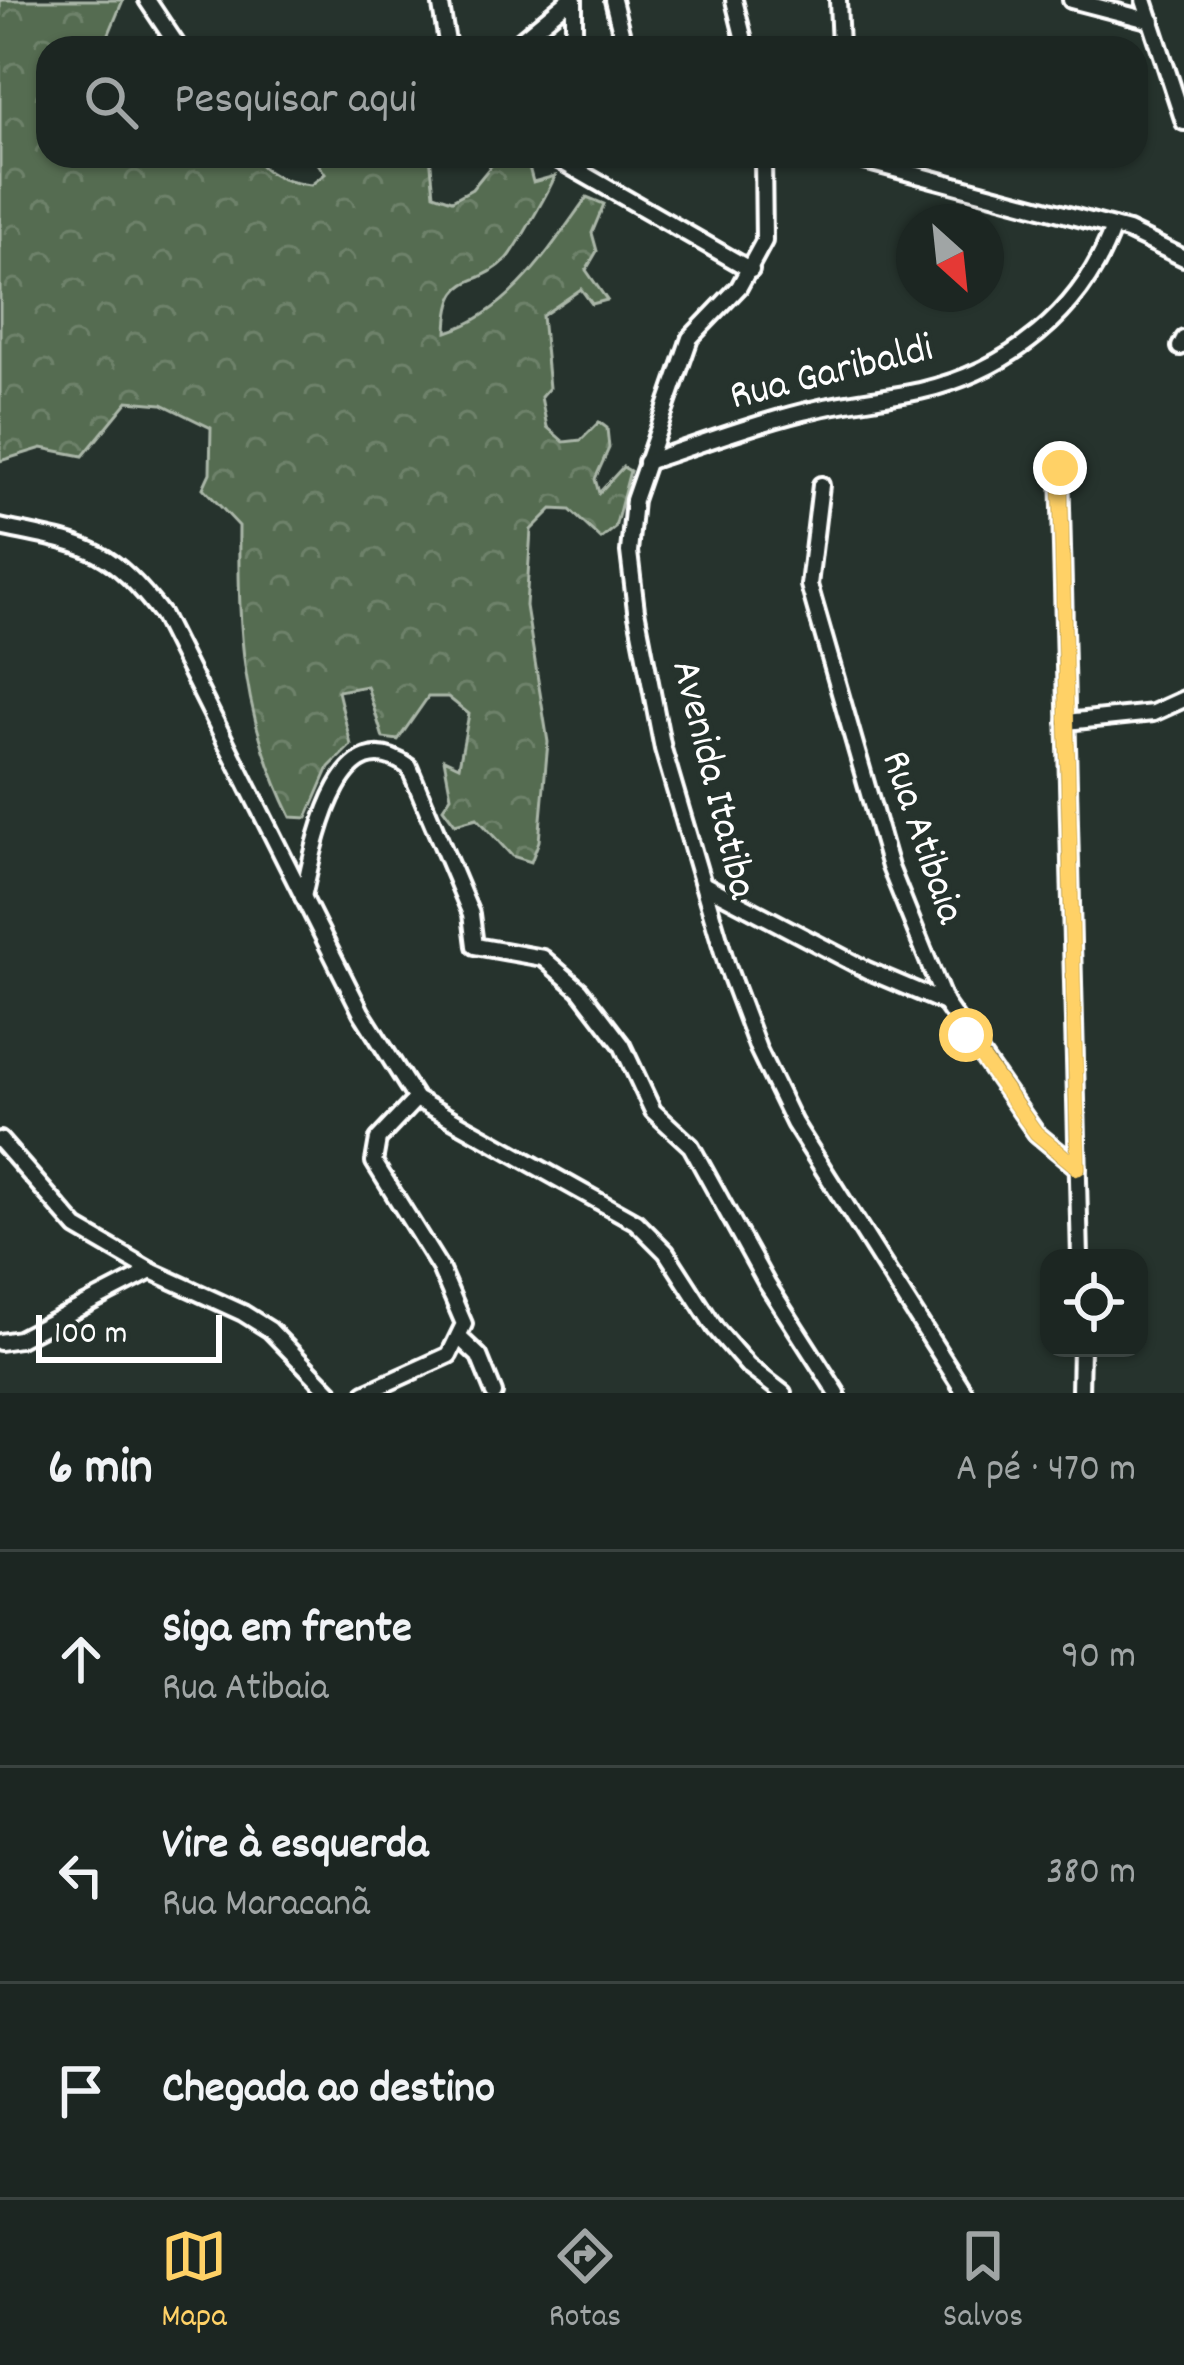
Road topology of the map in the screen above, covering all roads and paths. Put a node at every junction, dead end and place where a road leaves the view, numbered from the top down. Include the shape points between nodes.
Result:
1 (147, 0) edge
2 (440, 0) edge
3 (572, 0) edge
4 (614, 0) edge
5 (734, 0) edge
6 (838, 0) edge
7 (1071, 0) edge
8 (1144, 0) edge
9 (1151, 21) junction
10 (171, 36) edge
11 (446, 36) edge
12 (526, 36) edge
13 (574, 36) edge
14 (622, 36) edge
15 (743, 36) edge
16 (839, 36) edge
17 (1184, 122) edge
18 (573, 168) edge
19 (763, 168) edge
20 (891, 168) edge
21 (1113, 227) junction
22 (1184, 258) edge
23 (751, 270) junction
24 (646, 462) junction
25 (1060, 468) dead end
26 (821, 485) dead end
27 (0, 527) edge
28 (1184, 699) edge
29 (1066, 722) junction
30 (701, 883) junction
31 (303, 897) junction
32 (945, 1003) junction
33 (416, 1099) junction
34 (0, 1140) edge
35 (1078, 1168) junction
36 (1080, 1249) edge
37 (152, 1271) junction
38 (461, 1339) junction
39 (0, 1342) edge
40 (1081, 1357) edge
41 (331, 1393) edge
42 (365, 1393) edge
43 (494, 1393) edge
44 (783, 1393) edge
45 (837, 1393) edge
46 (965, 1393) edge
47 (1080, 1393) edge

1 - 10 street
2 - 11 street
3 - 12 street
3 - 13 street
4 - 14 street
5 - 15 street
6 - 16 street
7 - 9 street
8 - 9 street
9 - 17 street
18 - 23 street
19 - 23 street, Avenida Itatiba via 764,241
20 - 21 street
21 - 22 street
21 - 24 street, Rua Garibaldi via 1088,282 1056,322 953,380 804,412
23 - 24 street, Avenida Itatiba via 690,338
24 - 30 street, Avenida Itatiba via 629,551 636,610
25 - 29 street
26 - 32 street, Rua Atibaia via 809,585 890,867
27 - 31 street via 88,546 134,578 162,615
28 - 29 street via 1153,713
29 - 35 street
30 - 32 street
30 - 46 street, Avenida Itatiba via 758,1049 794,1123
31 - 33 street
31 - 45 street via 333,789 354,764 397,758 409,767 444,848 471,914 472,941 543,958 580,990 622,1045 653,1111 692,1146
32 - 35 street, Rua Atibaia via 1036,1133
33 - 38 street via 378,1139 374,1162 440,1268 464,1324
33 - 44 street via 636,1222 666,1252 715,1328
34 - 37 street via 77,1228
35 - 36 street
37 - 39 street
37 - 41 street via 270,1330
38 - 42 street via 413,1376
38 - 43 street via 479,1356
40 - 47 street

